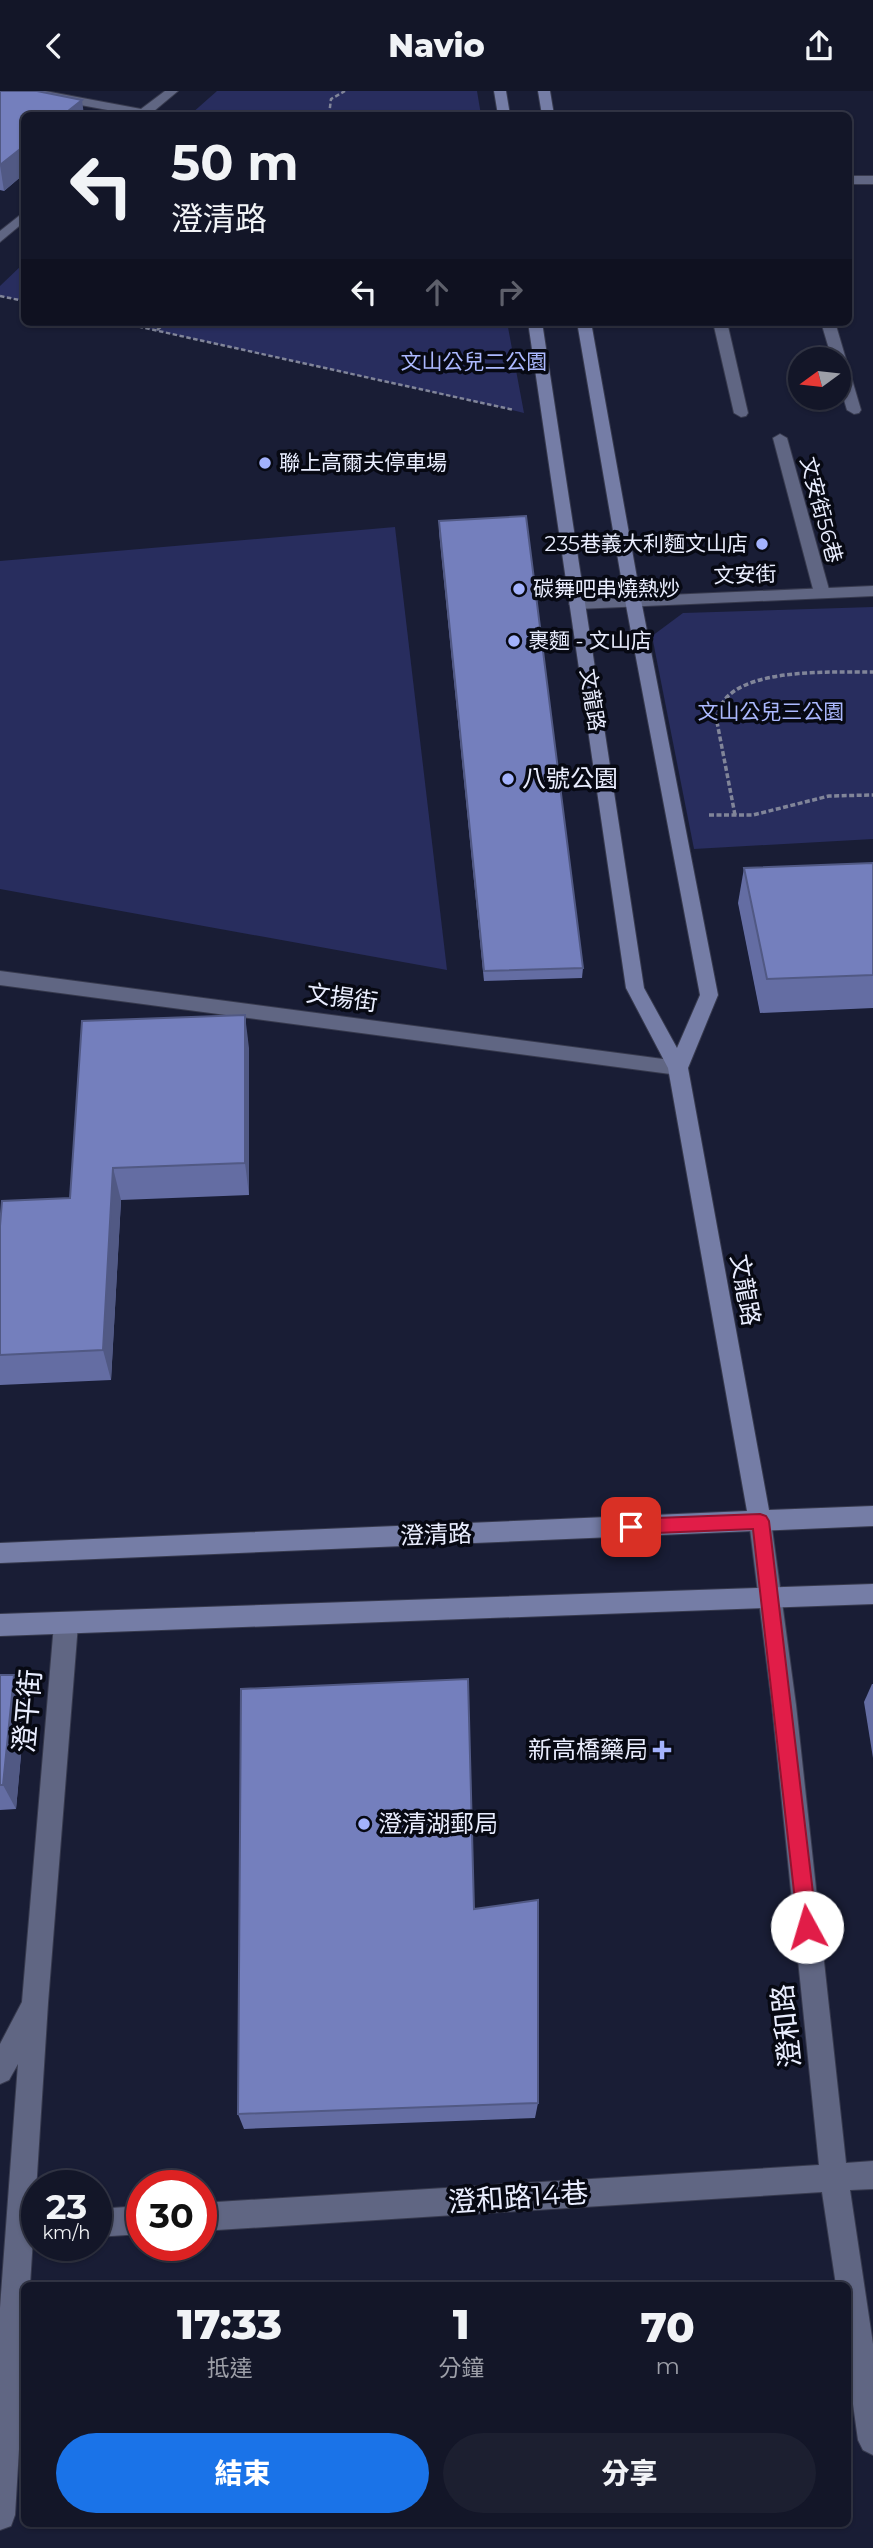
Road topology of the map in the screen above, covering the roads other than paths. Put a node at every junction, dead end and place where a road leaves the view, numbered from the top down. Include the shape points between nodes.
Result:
1 (26, 91) edge
2 (172, 91) edge
3 (500, 91) edge
4 (544, 91) edge
5 (131, 112) edge
6 (149, 112) edge
7 (504, 112) edge
8 (548, 112) edge
9 (852, 180) edge
10 (873, 180) edge
11 (21, 219) edge
12 (0, 238) edge
13 (536, 326) edge
14 (585, 326) edge
15 (721, 326) edge
16 (829, 326) edge
17 (854, 410) dead end
18 (741, 414) dead end
19 (780, 438) dead end
20 (873, 591) edge
21 (822, 593) junction
22 (634, 600) junction
23 (578, 604) junction
24 (0, 978) edge
25 (678, 1068) junction
26 (873, 1516) edge
27 (760, 1521) junction
28 (0, 1553) edge
29 (873, 1594) edge
30 (771, 1599) junction
31 (66, 1624) junction
32 (0, 1625) edge
33 (34, 2003) junction
34 (0, 2071) edge
35 (30, 2170) edge
36 (873, 2175) edge
37 (834, 2177) junction
38 (217, 2216) edge
39 (25, 2261) edge
40 (23, 2282) edge
41 (850, 2282) edge
42 (851, 2291) edge
43 (21, 2299) edge
44 (873, 2439) edge
45 (0, 2515) edge

1 - 5 street
2 - 6 street
3 - 7 street
4 - 8 street
9 - 10 street
11 - 12 street
13 - 23 street, 文龍路
14 - 22 street
15 - 18 street
16 - 17 street
19 - 21 street, 文安街56巷
20 - 21 street, 文安街
21 - 22 street, 文安街
22 - 23 street, 文安街
22 - 25 street via 709,995
23 - 25 street, 文龍路 via 635,988
24 - 25 street, 文揚街
25 - 27 street, 文龍路
26 - 27 street, 澄清路
27 - 28 street, 澄清路
27 - 30 street, 澄和路
29 - 30 street
30 - 31 street
30 - 37 street, 澄和路
31 - 32 street
31 - 33 street, 澄平街
33 - 34 street
33 - 35 street, 澄平街
36 - 37 street, 澄和路14巷
37 - 38 street, 澄和路14巷
37 - 41 street, 澄和路
39 - 40 street, 澄平街
42 - 44 street, 澄和路
43 - 45 street, 澄平街

